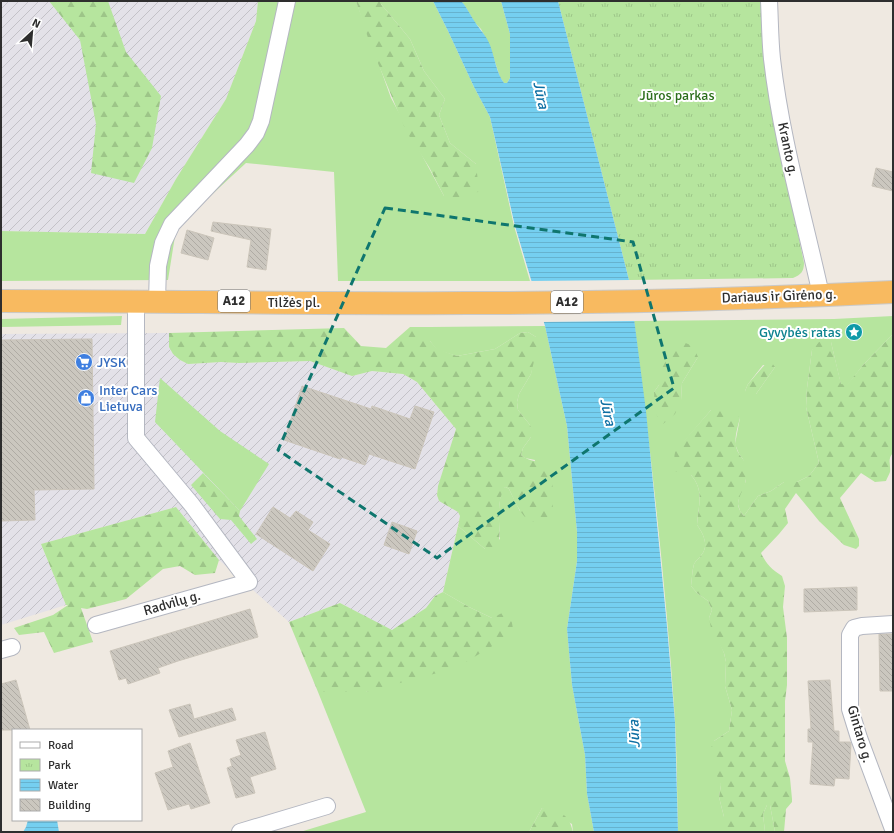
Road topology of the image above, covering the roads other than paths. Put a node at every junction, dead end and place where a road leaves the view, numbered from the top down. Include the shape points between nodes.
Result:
1 (287, 1) edge
2 (769, 1) edge
3 (893, 292) edge
4 (821, 295) junction
5 (147, 301) junction
6 (1, 302) edge
7 (468, 303) joint
8 (893, 624) edge
9 (96, 625) dead end
10 (327, 806) dead end
11 (893, 829) edge
12 (240, 832) edge

1 - 5 street via 261,121 256,133 172,224 163,243
2 - 4 street, Kranto g. via 772,58 778,96
3 - 4 highway, Dariaus ir Girėno g. / A12
4 - 7 highway, Dariaus ir Girėno g. / A12
5 - 6 highway, Tilžės pl. / A12
5 - 7 highway, Tilžės pl. / A12
5 - 9 street, Radvilų g. via 136,438 192,505 249,582
8 - 11 street, Gintaro g. via 854,628 850,635 850,709
10 - 12 street

